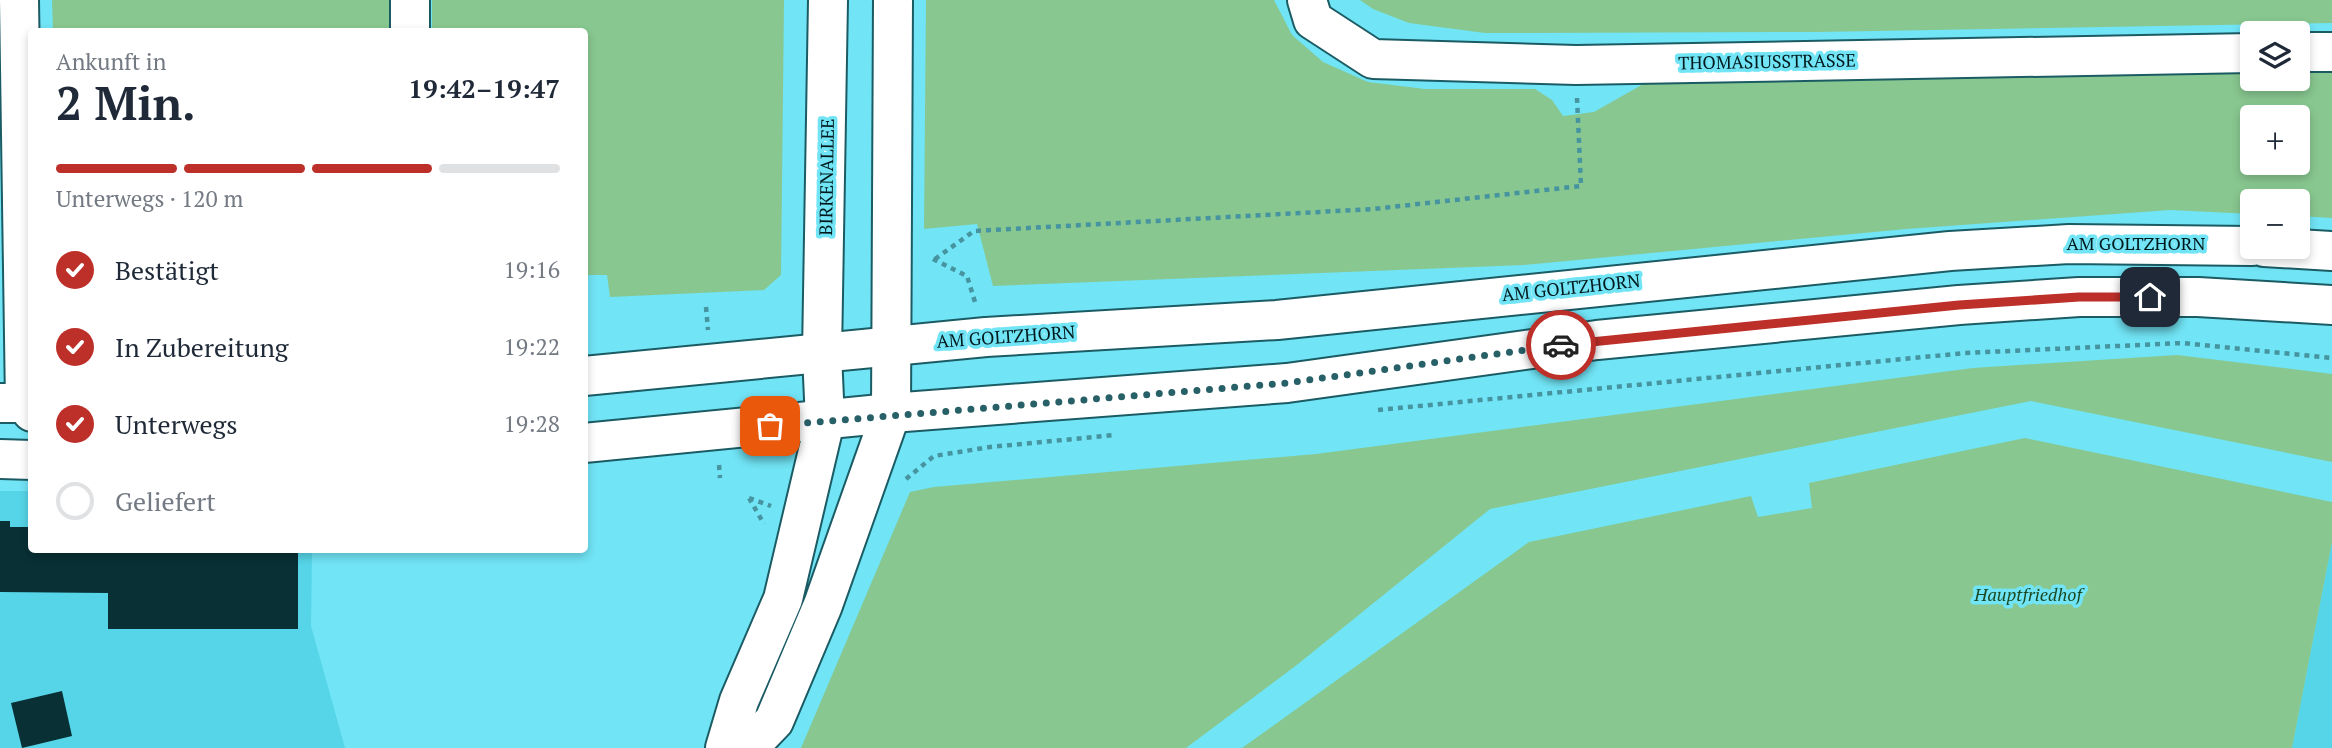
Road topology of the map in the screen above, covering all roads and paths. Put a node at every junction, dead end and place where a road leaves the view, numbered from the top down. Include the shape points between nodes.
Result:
1 (19, 0) edge
2 (410, 0) edge
3 (828, 0) edge
4 (893, 0) edge
5 (1307, 0) edge
6 (410, 28) edge
7 (2310, 52) edge
8 (2332, 52) edge
9 (2240, 53) edge
10 (1576, 65) junction
11 (26, 187) edge
12 (2240, 246) edge
13 (2310, 250) edge
14 (2332, 251) edge
15 (935, 259) dead end
16 (2332, 304) edge
17 (890, 346) junction
18 (822, 354) junction
19 (2332, 358) edge
20 (588, 376) edge
21 (22, 405) edge
22 (1375, 410) dead end
23 (891, 413) junction
24 (825, 421) junction
25 (1127, 434) dead end
26 (588, 443) edge
27 (0, 459) edge
28 (28, 460) edge
29 (902, 482) dead end
30 (725, 748) edge
31 (748, 748) edge

1 - 11 main road
2 - 6 main road
3 - 18 main road, BIRKENALLEE
4 - 17 main road
5 - 10 main road, THOMASIUSSTRASSE via 1313,20 1373,59
7 - 8 main road
9 - 10 main road, THOMASIUSSTRASSE
10 - 15 path via 1581,186 1373,209 974,231
11 - 21 main road
12 - 17 main road, AM GOLTZHORN via 2069,244 1950,251 1277,320
13 - 14 main road
16 - 23 main road via 2132,297 1959,305 1597,340 1287,383
17 - 18 main road, AM GOLTZHORN
17 - 23 main road
18 - 20 main road, AM GOLTZHORN
18 - 24 main road, BIRKENALLEE
19 - 22 path via 2183,343 1965,353
23 - 24 main road
23 - 31 main road via 823,605 774,721
24 - 26 main road
24 - 30 main road, BIRKENALLEE via 783,599 739,701
25 - 29 path via 934,456
27 - 28 main road

